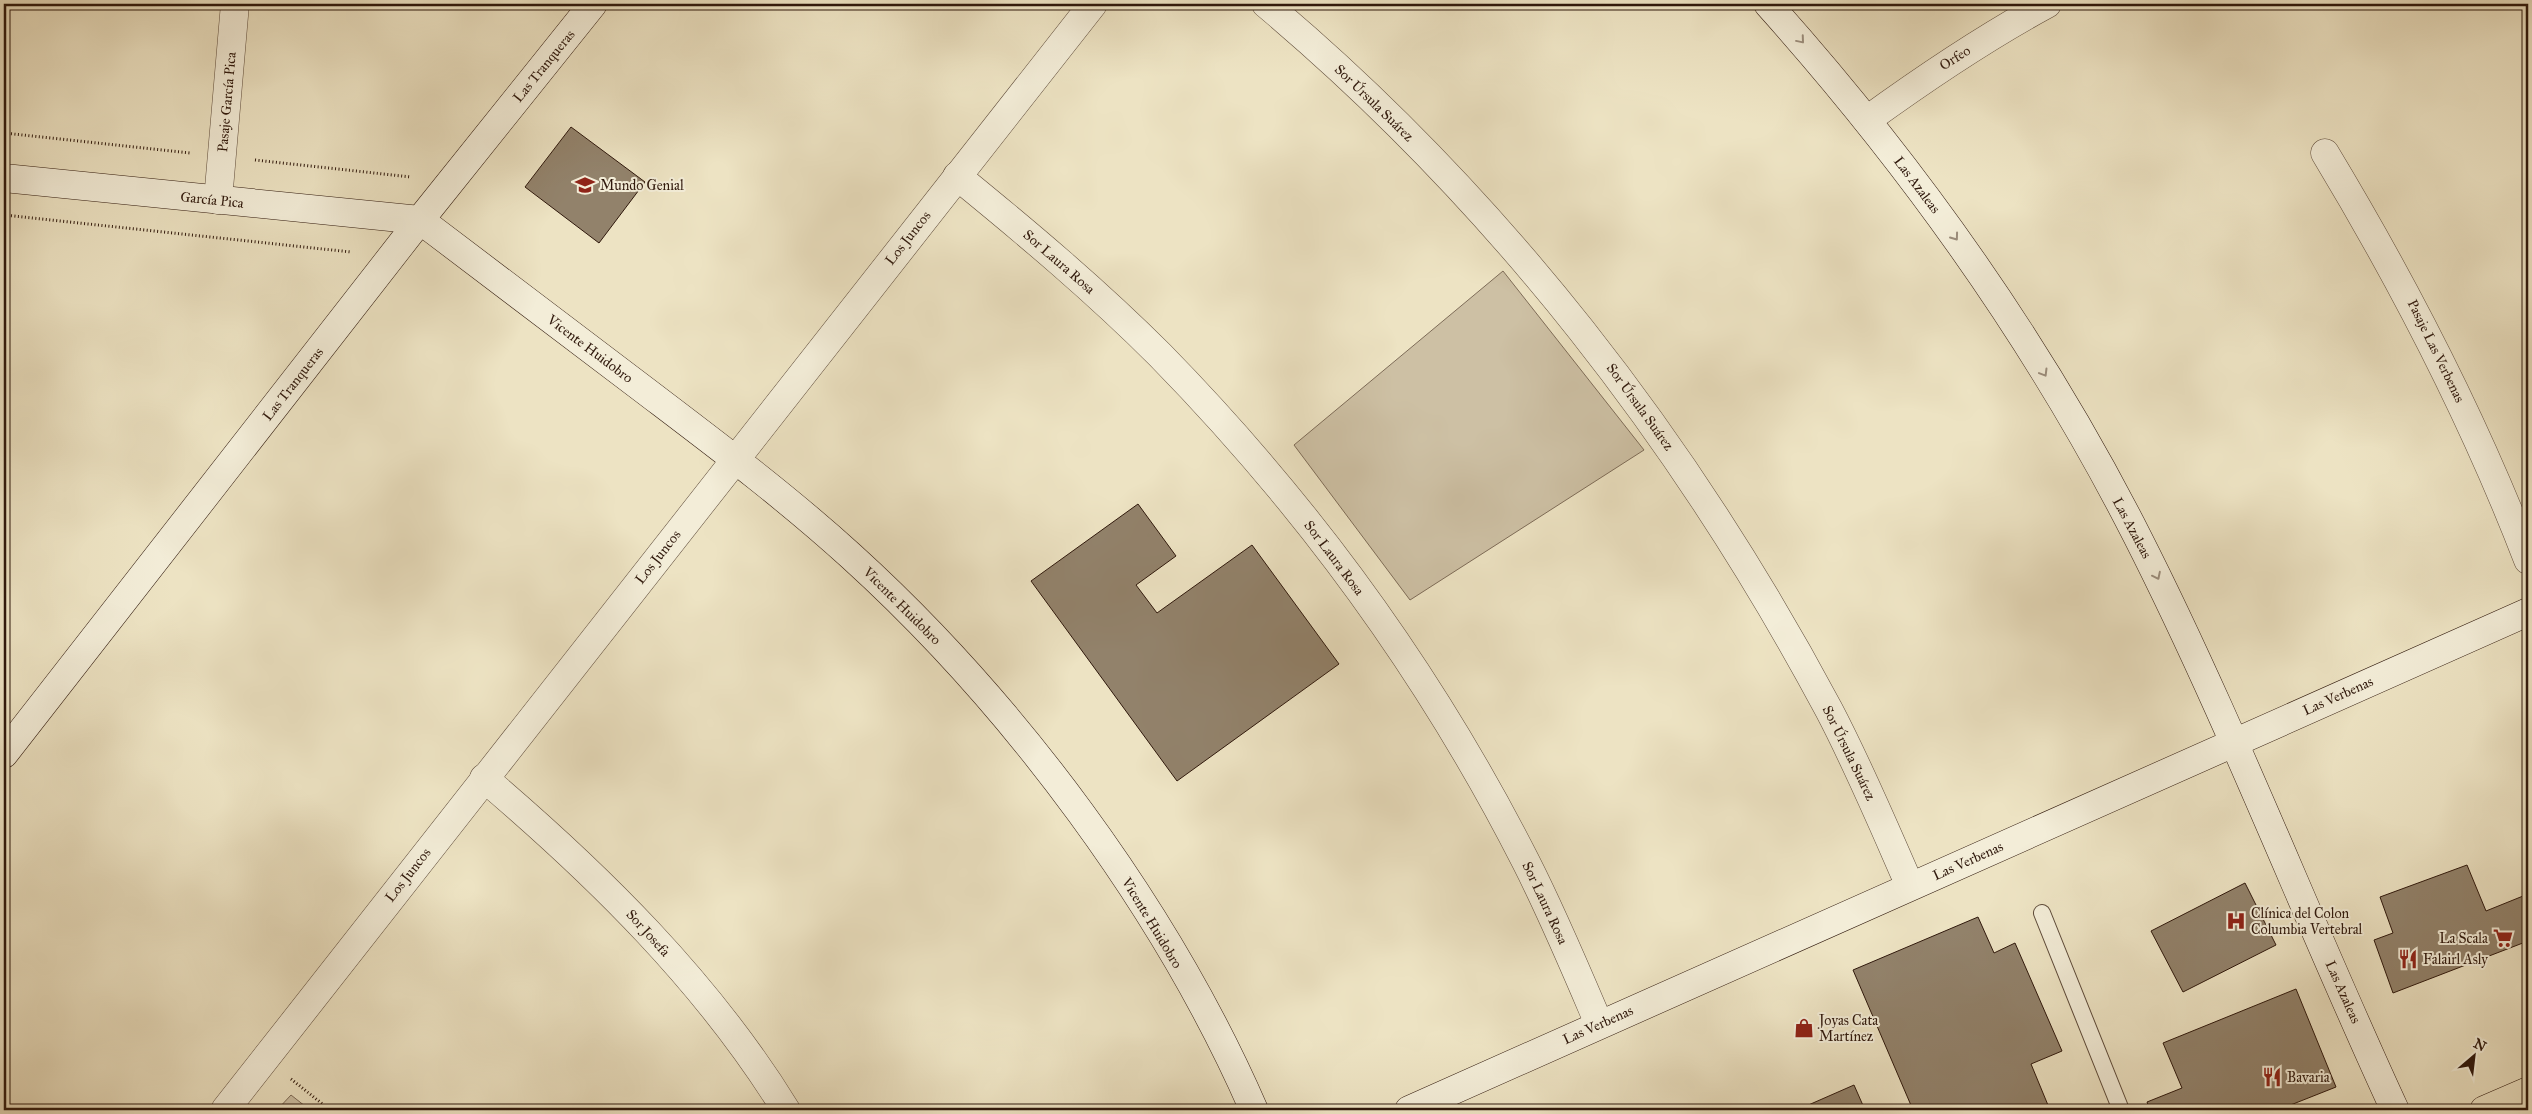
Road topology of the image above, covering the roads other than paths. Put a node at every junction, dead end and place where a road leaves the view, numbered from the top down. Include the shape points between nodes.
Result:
1 (235, 4) edge
2 (1093, 4) edge
3 (1266, 4) edge
4 (1768, 4) edge
5 (2047, 4) edge
6 (583, 7) edge
7 (1868, 120) junction
8 (2325, 153) dead end
9 (957, 176) junction
10 (4, 178) edge
11 (218, 200) junction
12 (420, 220) junction
13 (735, 458) junction
14 (2528, 560) edge
15 (2528, 612) edge
16 (2233, 743) junction
17 (4, 754) edge
18 (484, 778) junction
19 (1910, 886) junction
20 (2042, 913) dead end
21 (1599, 1024) junction
22 (2528, 1090) edge
23 (235, 1107) edge
24 (786, 1110) edge
25 (1254, 1110) edge
26 (1409, 1110) edge
27 (2121, 1110) edge
28 (2395, 1110) edge
29 (2484, 1110) edge

1 - 11 street, Pasaje García Pica
2 - 9 street, Los Juncos
3 - 19 street, Sor Úrsula Suárez via 1363,91 1444,172 1509,242 1629,390 1731,540 1785,630 1830,713
4 -> 7 street, Las Azaleas
5 - 7 street, Orfeo via 1932,72
6 - 12 street, Las Tranqueras
7 -> 16 street, Las Azaleas via 1972,261 2080,433 2136,534
8 - 14 street, Pasaje Las Verbenas via 2409,296 2446,369 2482,446
9 - 13 street, Los Juncos
9 - 21 street, Sor Laura Rosa via 1049,252 1158,354 1247,450 1335,557 1437,705 1483,782 1564,942
10 - 11 street, García Pica
11 - 12 street, García Pica
12 - 13 street, Vicente Huidobro
12 - 17 street, Las Tranqueras
13 - 18 street, Los Juncos
13 - 25 street, Vicente Huidobro via 809,519 894,597 964,669 1016,731 1117,865 1207,1016
15 - 16 street, Las Verbenas
16 - 19 street, Las Verbenas
16 - 28 street, Las Azaleas
18 - 23 street, Los Juncos via 266,1058
18 - 24 street, Sor Josefa via 616,897 731,1032
19 - 21 street, Las Verbenas
20 - 27 lane
21 - 26 street, Las Verbenas
22 - 29 main road

